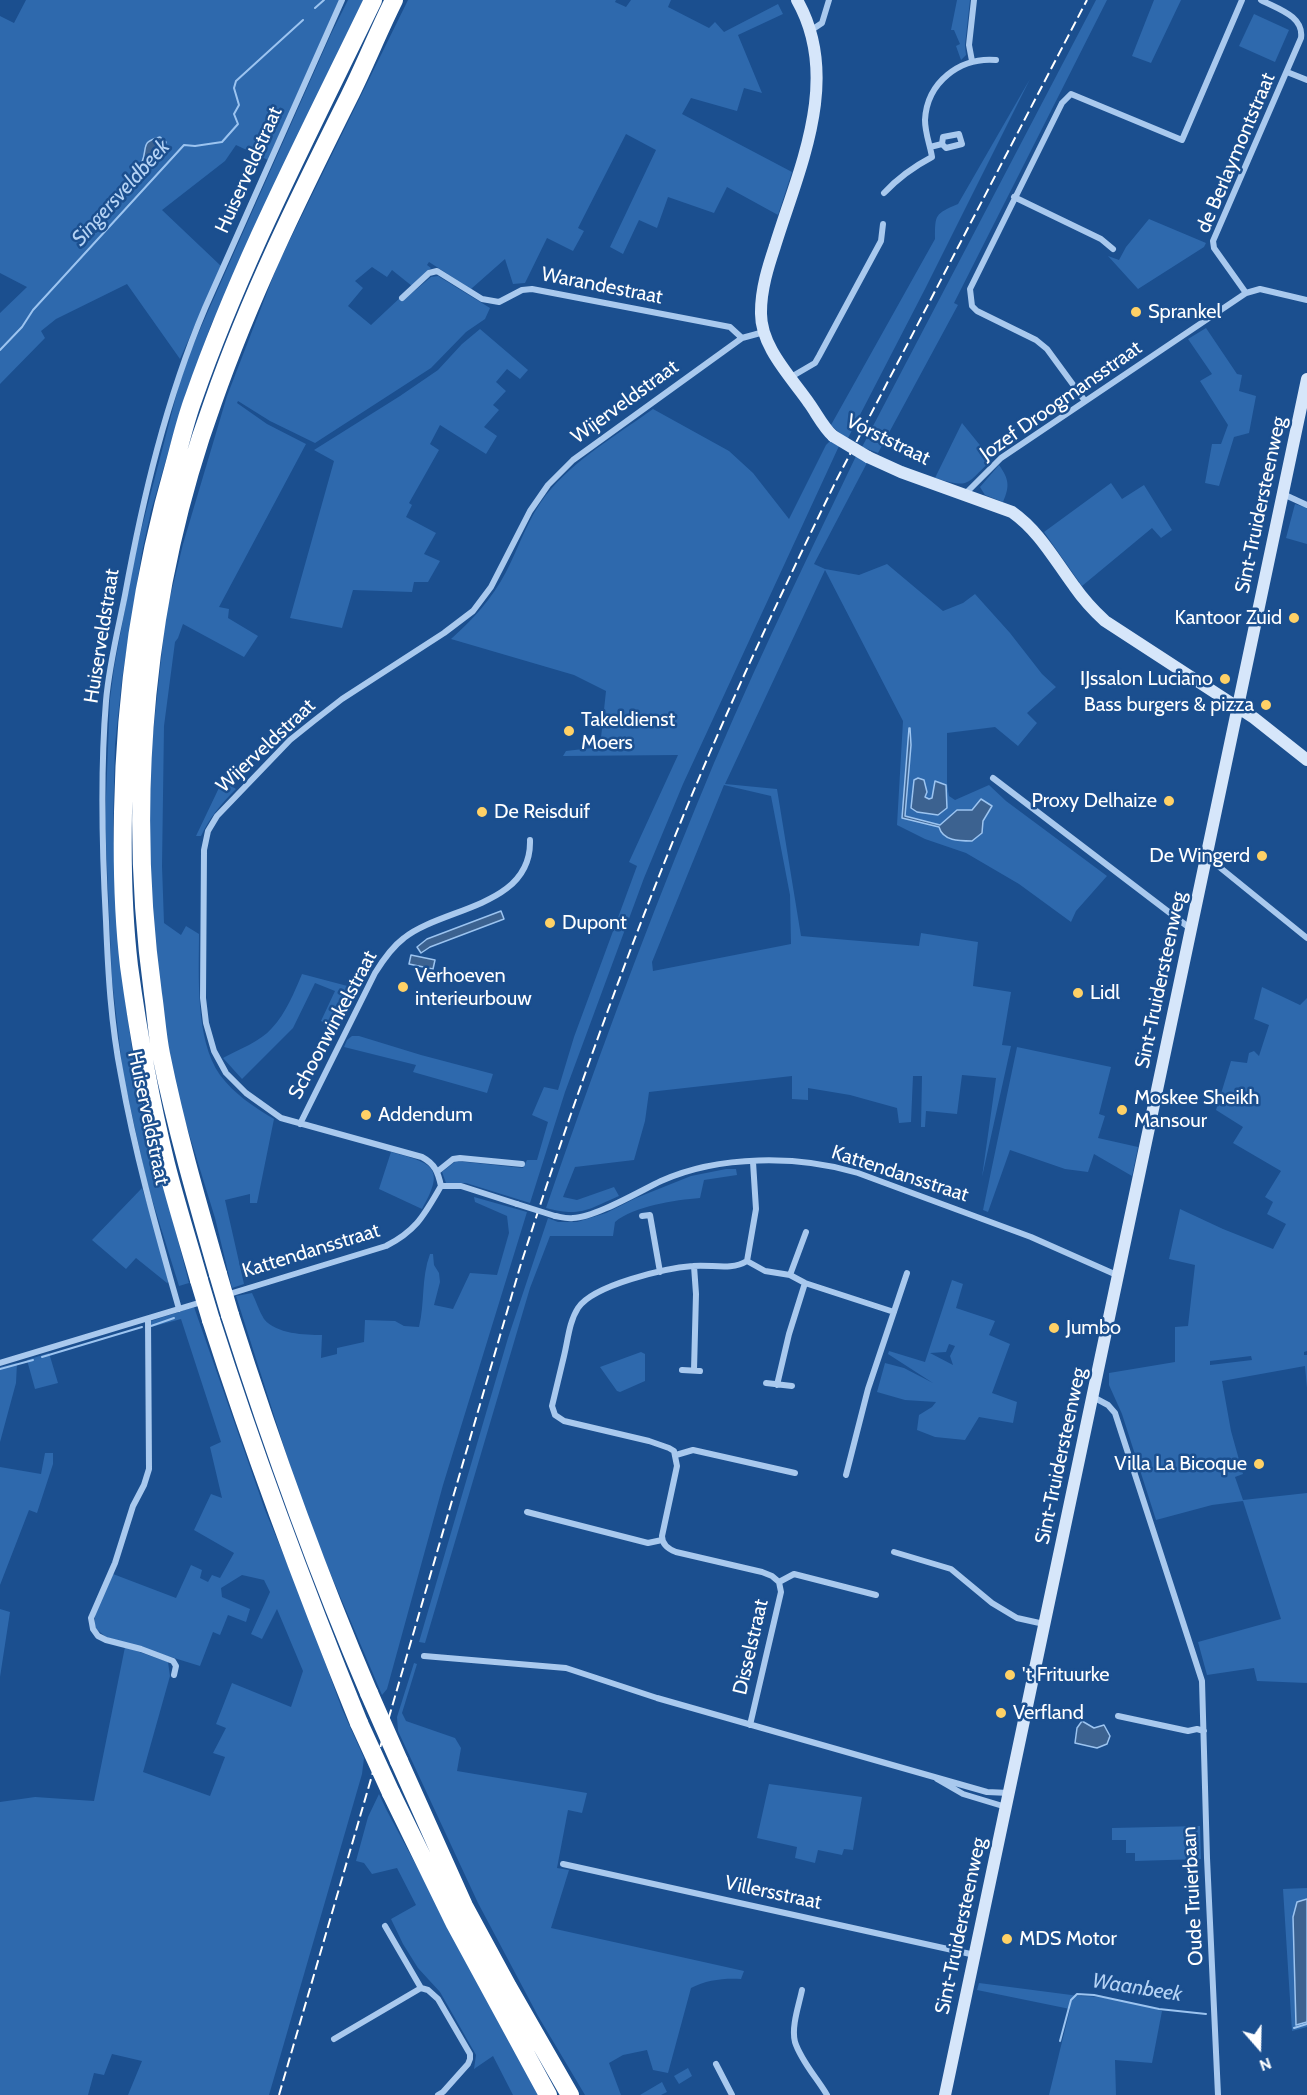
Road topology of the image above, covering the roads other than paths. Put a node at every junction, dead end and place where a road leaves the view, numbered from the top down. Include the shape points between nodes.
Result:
1 (342, 0) edge
2 (373, 0) edge
3 (394, 0) edge
4 (797, 0) edge
5 (830, 0) edge
6 (974, 0) edge
7 (1242, 0) edge
8 (1261, 0) edge
9 (810, 31) junction
10 (996, 60) dead end
11 (972, 61) junction
12 (1287, 72) junction
13 (1307, 80) edge
14 (942, 144) dead end
15 (930, 147) junction
16 (884, 193) dead end
17 (1014, 197) junction
18 (883, 224) dead end
19 (1113, 249) dead end
20 (1246, 293) junction
21 (402, 298) dead end
22 (1307, 300) edge
23 (764, 332) junction
24 (742, 338) junction
25 (791, 377) junction
26 (1307, 379) edge
27 (1085, 401) junction
28 (965, 494) junction
29 (1282, 494) junction
30 (1307, 505) edge
31 (1238, 708) junction
32 (1307, 760) edge
33 (993, 778) dead end
34 (530, 840) dead end
35 (1208, 857) junction
36 (1191, 929) junction
37 (1307, 938) edge
38 (300, 1124) junction
39 (753, 1162) junction
40 (522, 1164) dead end
41 (438, 1171) junction
42 (441, 1186) junction
43 (642, 1216) dead end
44 (806, 1232) dead end
45 (747, 1261) junction
46 (694, 1266) junction
47 (660, 1272) junction
48 (907, 1273) dead end
49 (790, 1275) junction
50 (1119, 1276) junction
51 (805, 1283) junction
52 (179, 1309) junction
53 (894, 1312) junction
54 (148, 1319) junction
55 (0, 1363) edge
56 (682, 1370) dead end
57 (766, 1383) dead end
58 (777, 1385) junction
59 (792, 1386) dead end
60 (1093, 1397) junction
61 (676, 1455) junction
62 (795, 1473) dead end
63 (846, 1475) dead end
64 (527, 1512) dead end
65 (662, 1540) junction
66 (894, 1552) dead end
67 (779, 1582) junction
68 (876, 1594) dead end
69 (1045, 1624) junction
70 (424, 1656) dead end
71 (174, 1675) dead end
72 (1118, 1716) dead end
73 (750, 1725) junction
74 (1204, 1731) junction
75 (931, 1776) junction
76 (1009, 1793) junction
77 (1006, 1807) junction
78 (563, 1864) dead end
79 (385, 1926) dead end
80 (975, 1955) junction
81 (421, 1988) junction
82 (802, 1990) dead end
83 (334, 2039) dead end
84 (716, 2064) dead end
85 (442, 2094) edge
86 (548, 2095) edge
87 (570, 2095) edge
88 (732, 2095) edge
89 (827, 2095) edge
90 (945, 2095) edge
91 (1218, 2095) edge

1 - 52 street, Huiserveldstraat via 187,351 146,493 106,700 102,822 114,1028 143,1182
2 - 86 highway, bridge via 261,232 193,399 160,512 140,608 124,762 122,864 129,963 143,1057 166,1164 211,1320 279,1523 359,1723 391,1792 456,1924
3 - 87 highway, bridge via 243,323 212,404 179,514 161,599 149,685 141,858 147,952 161,1051 184,1156 230,1315 295,1508 334,1612 464,1906
4 - 9 main road, Vorststraat
5 - 9 street via 822,23
6 - 11 street via 969,45
7 - 17 street via 1182,140 1071,94 1062,103
8 - 12 street via 1298,20 1302,29
9 - 23 main road, Vorststraat via 818,88 814,115 764,283 760,314
10 - 11 street
11 - 15 street via 946,76 929,102 925,119
12 - 13 street, de Berlaymontstraat
12 - 20 street, de Berlaymontstraat via 1213,242
14 - 15 street
15 - 16 street via 932,157 914,166
17 - 19 street via 1101,239
17 - 27 street via 970,289 972,306 1047,349
18 - 25 street via 881,241 815,363
20 - 22 street via 1260,289
20 - 27 street, Jozef Droogmansstraat
21 - 24 street, Warandestraat via 429,273 437,271 490,301 499,302 532,289 729,327
23 - 24 street, Wijerveldstraat
23 - 25 main road, Vorststraat
24 - 38 street, Wijerveldstraat via 573,460 530,511 491,587 473,611 342,699 290,740 212,823 204,850 203,998 214,1052 226,1073 246,1093 281,1118
25 - 28 main road, Vorststraat, bridge via 833,436 901,472
26 - 29 main road, Sint-Truidersteenweg
27 - 28 street, Jozef Droogmansstraat via 1001,458
28 - 31 main road, Vorststraat via 1027,522 1081,596 1105,621
29 - 30 street
29 - 31 main road, Sint-Truidersteenweg
31 - 32 main road, Vorststraat
31 - 35 main road, Sint-Truidersteenweg
33 - 36 street
34 - 38 street, Schoonwinkelstraat via 530,855 518,877 502,893 424,926 404,937 386,955
35 - 36 main road, Sint-Truidersteenweg
35 - 37 street
36 - 50 main road, Sint-Truidersteenweg
38 - 41 street, Wijerveldstraat via 422,1157
39 - 42 street, Kattendansstraat, bridge via 708,1166 574,1218 555,1216 461,1186
39 - 45 street via 756,1209
39 - 50 street, Kattendansstraat via 824,1164 858,1173 1031,1237
40 - 41 street via 460,1158
41 - 42 street
42 - 52 street, Kattendansstraat via 420,1222 386,1246
43 - 47 street via 650,1215
44 - 49 street
45 - 46 street via 738,1267
45 - 49 street via 765,1271
46 - 47 street
46 - 56 street via 697,1371
47 - 61 street via 596,1292 585,1300 571,1324 552,1406 555,1415 564,1421 649,1441
48 - 53 street
49 - 51 street
50 - 60 main road, Sint-Truidersteenweg
51 - 53 street
51 - 58 street
52 - 54 street, Kattendansstraat
53 - 63 street via 868,1389
54 - 55 street, Kattendansstraat
54 - 71 street via 149,1470 91,1618 98,1636 173,1661
57 - 58 street
58 - 59 street
60 - 69 main road, Sint-Truidersteenweg
60 - 74 street, Oude Truierbaan via 1115,1413 1138,1482 1200,1675
61 - 62 street via 693,1450
61 - 65 street
64 - 65 street via 648,1543
65 - 67 street, Disselstraat via 670,1550 762,1572
66 - 69 street via 951,1569 1017,1618
67 - 68 street via 794,1574
67 - 73 street, Disselstraat via 781,1592
69 - 76 main road, Sint-Truidersteenweg
70 - 73 street via 566,1668
72 - 74 street
73 - 75 street
74 - 91 street, Oude Truierbaan
75 - 76 street via 987,1792
75 - 77 street via 963,1794
76 - 77 main road, Sint-Truidersteenweg
77 - 80 main road, Sint-Truidersteenweg
78 - 80 street, Villersstraat
79 - 81 street
80 - 90 main road, Sint-Truidersteenweg
81 - 83 street
81 - 85 street via 438,1999 470,2054 468,2064
82 - 89 street via 795,2041
84 - 88 street

